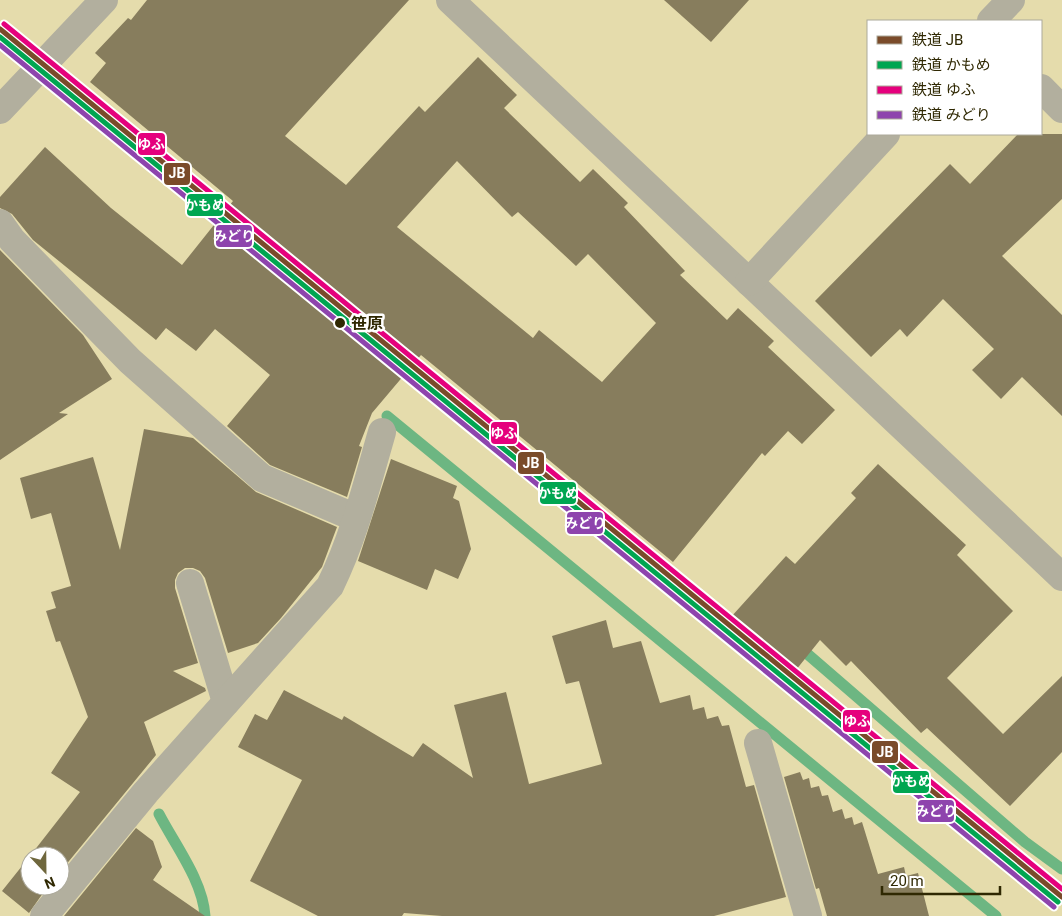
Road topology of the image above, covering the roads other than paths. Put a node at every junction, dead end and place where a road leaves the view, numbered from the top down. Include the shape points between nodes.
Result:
1 (104, 0) edge
2 (450, 0) edge
3 (1011, 0) edge
4 (992, 20) edge
5 (1042, 89) edge
6 (1062, 109) edge
7 (0, 110) edge
8 (885, 135) edge
9 (0, 222) edge
10 (749, 282) junction
11 (382, 432) dead end
12 (356, 518) junction
13 (1062, 577) edge
14 (190, 583) dead end
15 (226, 702) junction
16 (758, 743) dead end
17 (44, 916) edge
18 (808, 916) edge

1 - 7 street
2 - 10 street
3 - 4 street
5 - 6 street
8 - 10 street
9 - 12 street via 12,240 130,361 262,478
10 - 13 street
11 - 12 street
12 - 15 street via 330,586
14 - 15 street
15 - 17 street via 146,792
16 - 18 street

